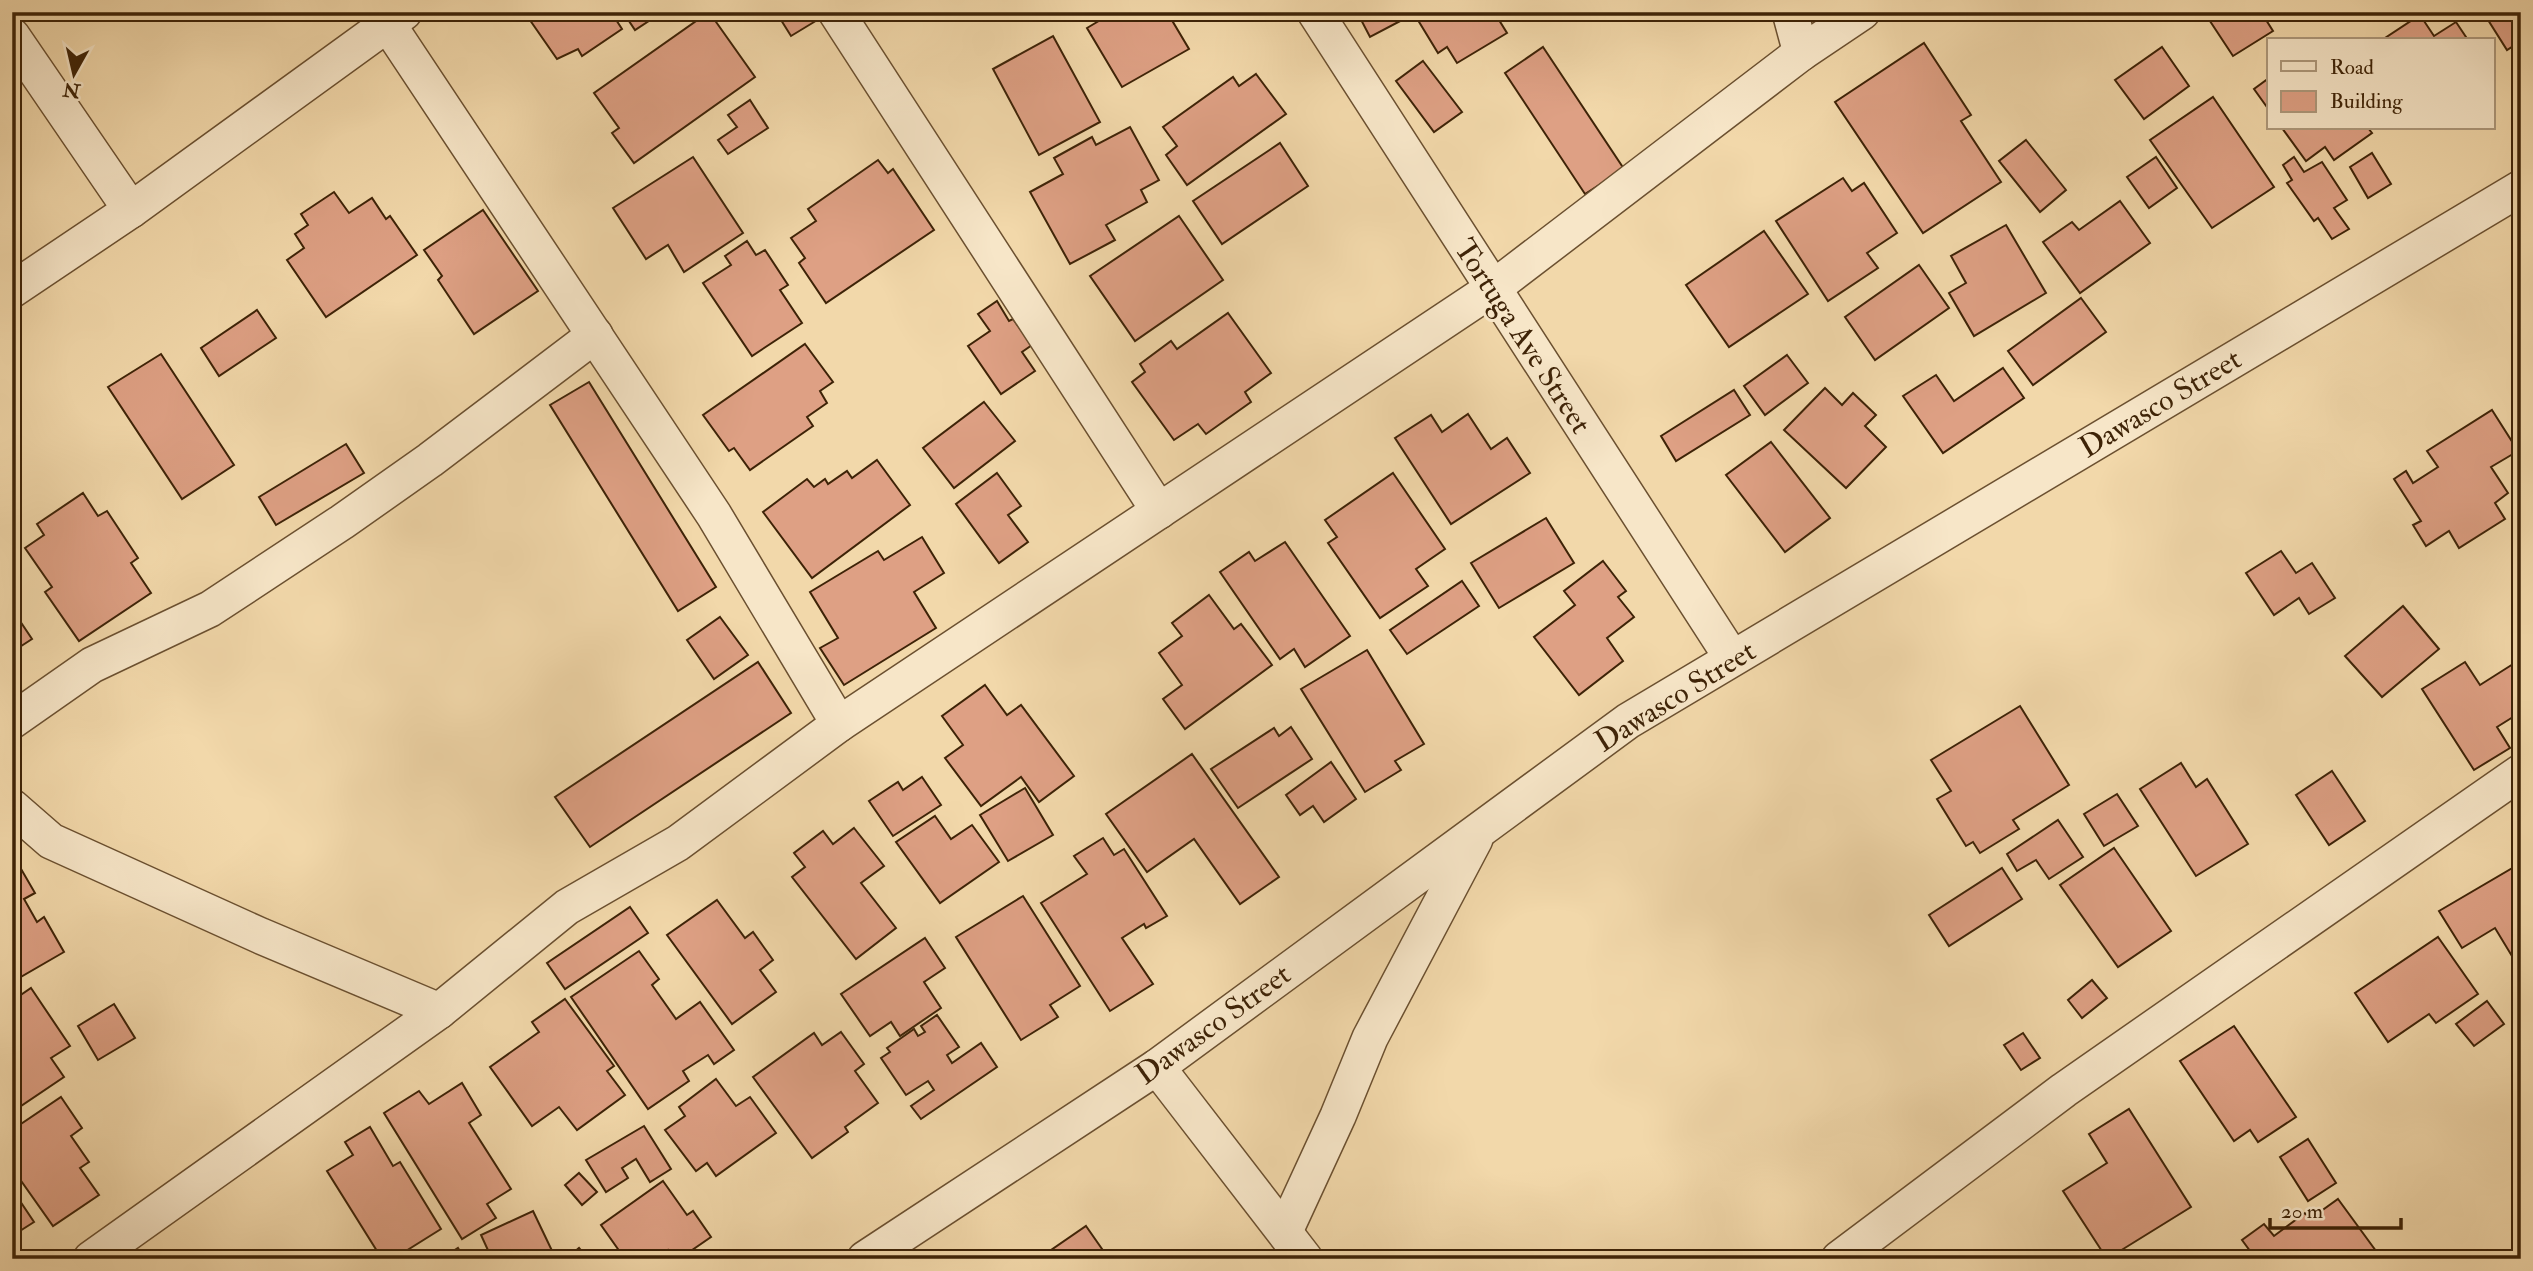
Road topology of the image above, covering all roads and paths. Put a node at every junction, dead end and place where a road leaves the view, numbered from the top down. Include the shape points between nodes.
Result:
1 (836, 12) edge
2 (1315, 12) edge
3 (1790, 12) edge
4 (1862, 12) edge
5 (396, 18) edge
6 (12, 36) edge
7 (1801, 53) junction
8 (2521, 188) edge
9 (131, 210) junction
10 (1492, 289) junction
11 (12, 290) edge
12 (595, 335) junction
13 (1159, 511) junction
14 (1732, 658) junction
15 (12, 721) edge
16 (839, 724) junction
17 (2521, 772) edge
18 (12, 807) edge
19 (1480, 830) junction
20 (439, 1011) junction
21 (1157, 1067) junction
22 (1295, 1245) edge
23 (91, 1259) edge
24 (865, 1259) edge
25 (1839, 1259) edge

1 - 13 street
2 - 10 street, Tortuga Ave Street
3 - 7 street
4 - 7 street
5 - 9 street
5 - 12 street
6 - 9 street
7 - 10 street
8 - 14 street, Dawasco Street
9 - 11 street
10 - 13 street
10 - 14 street, Tortuga Ave Street
12 - 15 street via 342,522 210,609 92,665
12 - 16 street via 714,515
13 - 16 street
14 - 19 street, Dawasco Street via 1628,722
16 - 20 street via 678,843 567,906
17 - 25 street via 2064,1090
18 - 20 street via 51,841
19 - 21 street, Dawasco Street
19 - 22 street via 1370,1038 1338,1115
20 - 23 street
21 - 22 street
21 - 24 street, Dawasco Street

